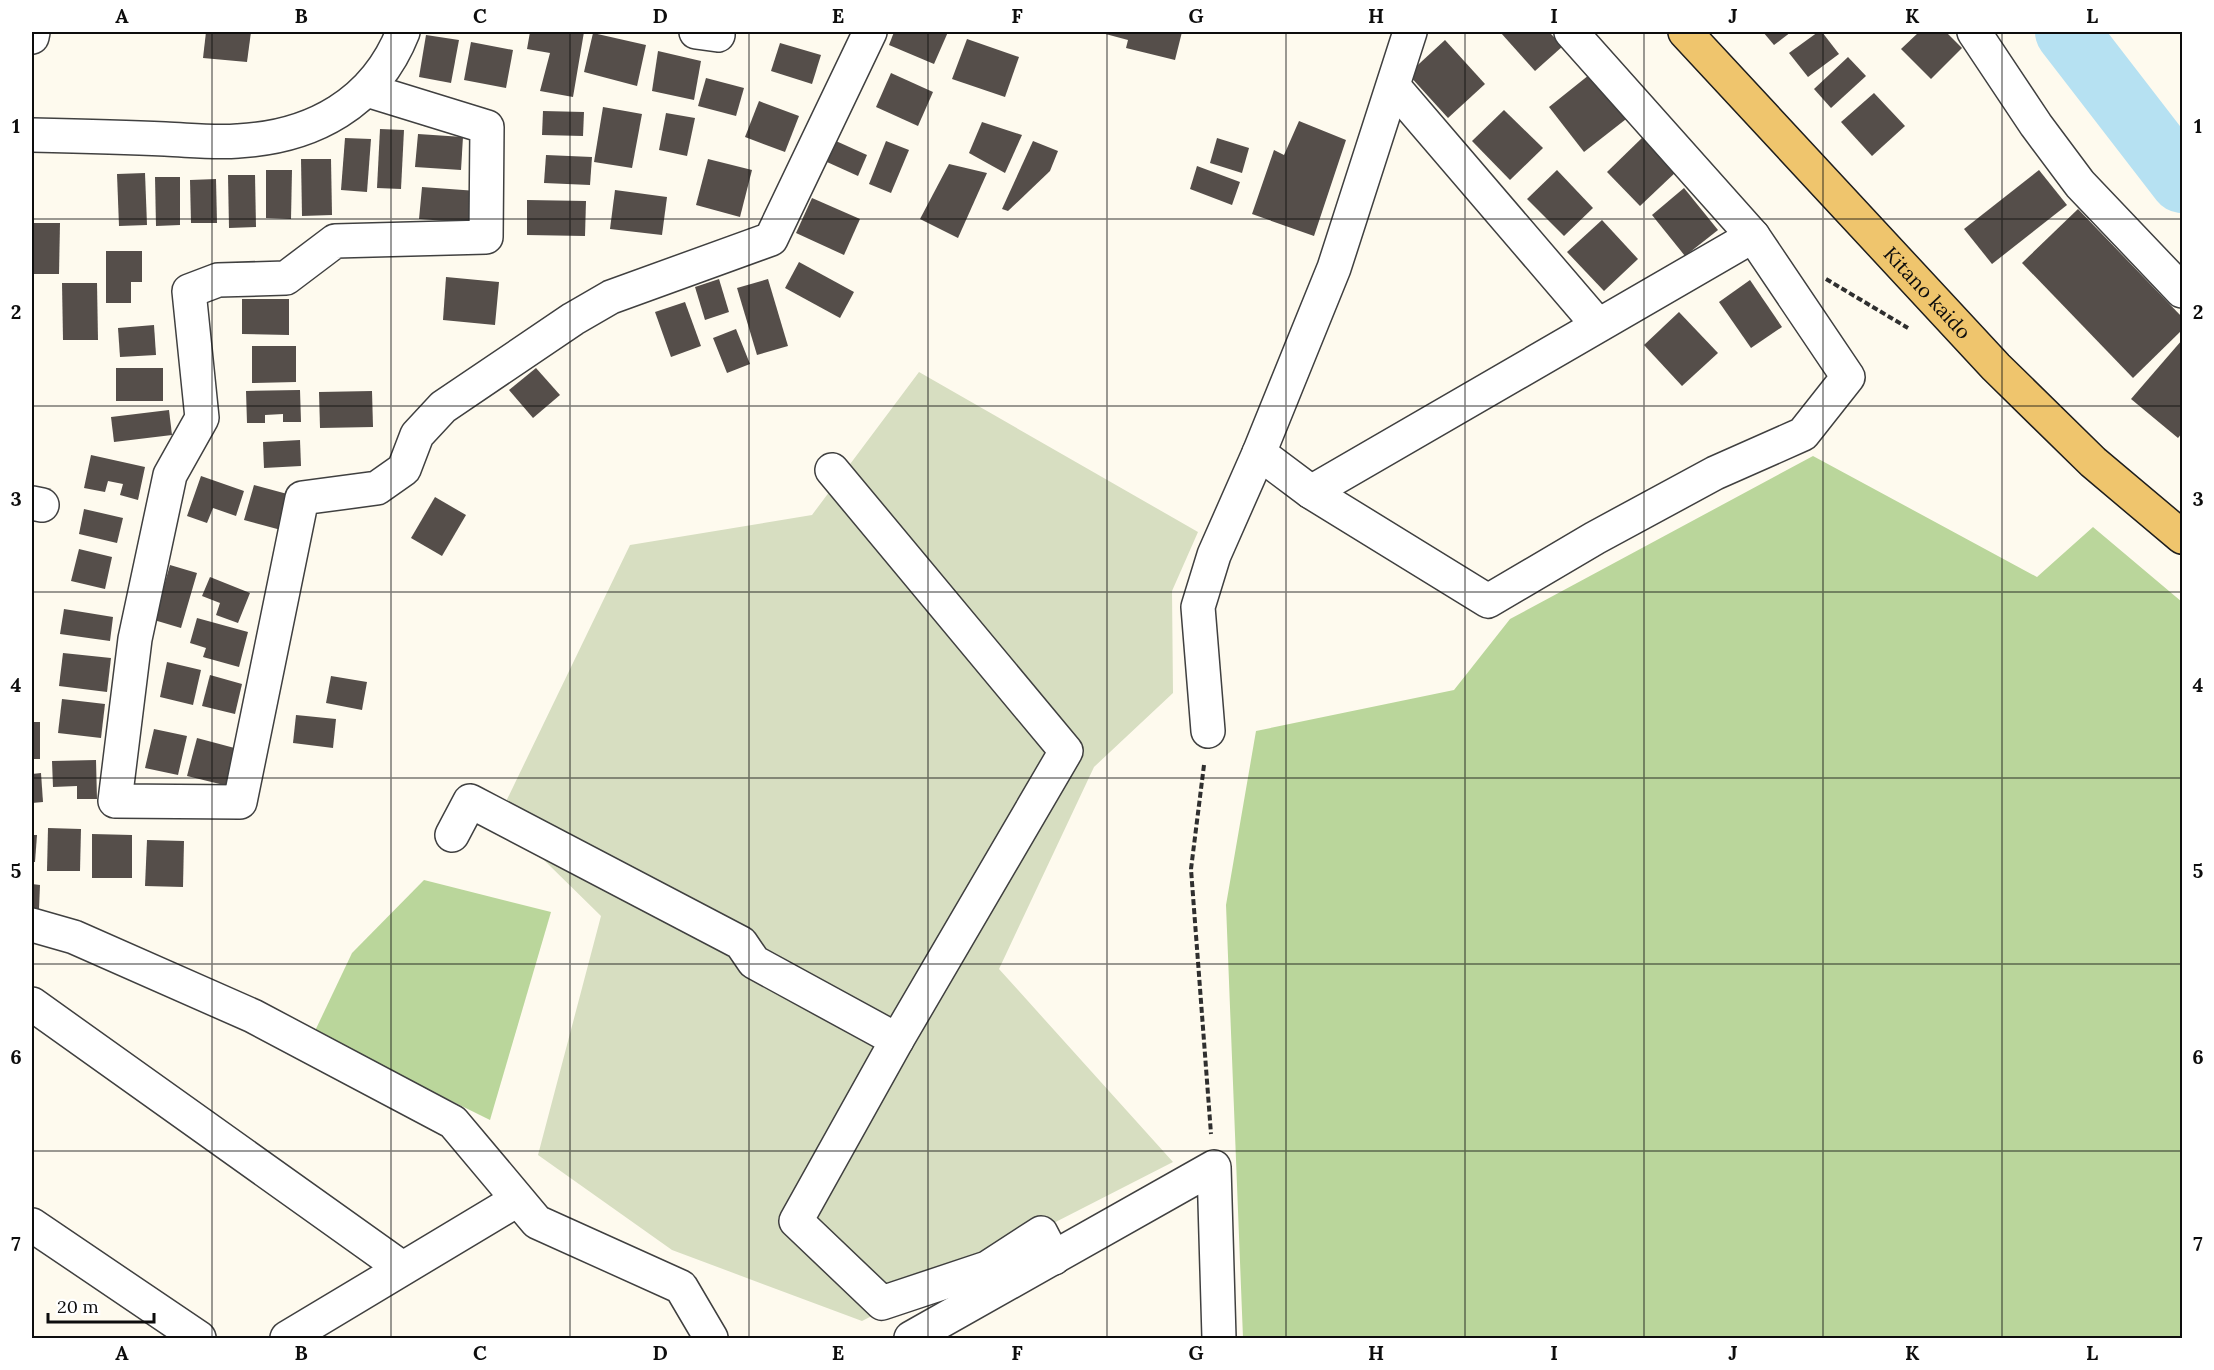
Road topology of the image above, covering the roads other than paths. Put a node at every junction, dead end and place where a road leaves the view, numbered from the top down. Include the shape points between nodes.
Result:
1 (33, 32) edge
2 (403, 32) edge
3 (696, 32) edge
4 (718, 32) edge
5 (870, 32) edge
6 (1410, 32) edge
7 (1571, 32) edge
8 (1685, 32) edge
9 (1974, 32) edge
10 (32, 37) edge
11 (1394, 87) junction
12 (367, 90) junction
13 (32, 135) edge
14 (1753, 236) junction
15 (2182, 291) edge
16 (1598, 325) junction
17 (1259, 453) junction
18 (832, 470) dead end
19 (1311, 492) junction
20 (2182, 537) edge
21 (1209, 731) road end
22 (452, 835) dead end
23 (32, 925) edge
24 (32, 1004) edge
25 (897, 1040) junction
26 (517, 1200) junction
27 (32, 1226) edge
28 (1054, 1258) junction
29 (402, 1268) junction
30 (1213, 1335) edge
31 (199, 1338) edge
32 (287, 1338) edge
33 (711, 1338) edge
34 (911, 1338) edge

1 - 10 street
2 - 12 street via 395,52
3 - 4 street
5 - 12 street via 771,239 611,297 573,319 443,407 417,435 404,469 377,488 302,498 240,801 115,801 135,639 170,475 202,418 189,291 218,280 286,278 335,241 486,237 487,127
6 - 11 street
7 - 14 street
8 - 20 main road, Kitano kaido via 1996,368 2093,462
9 - 15 street via 2080,184
11 - 16 street
11 - 17 street via 1334,268
12 - 13 street via 337,115 285,135 237,141
14 - 16 street
14 - 19 street via 1848,377 1803,434 1715,473 1595,537 1488,601
16 - 19 street
17 - 19 street
17 - 21 street via 1214,555 1198,607
18 - 25 street via 1066,751
22 - 25 street via 470,801 741,943 754,962
23 - 26 street via 74,937 253,1016 453,1122
24 - 29 street
25 - 28 street via 796,1221 882,1302 987,1268 1041,1233
26 - 29 street
26 - 33 street via 537,1222 681,1287
27 - 31 street
28 - 30 street via 1214,1167
28 - 34 street
29 - 32 street

